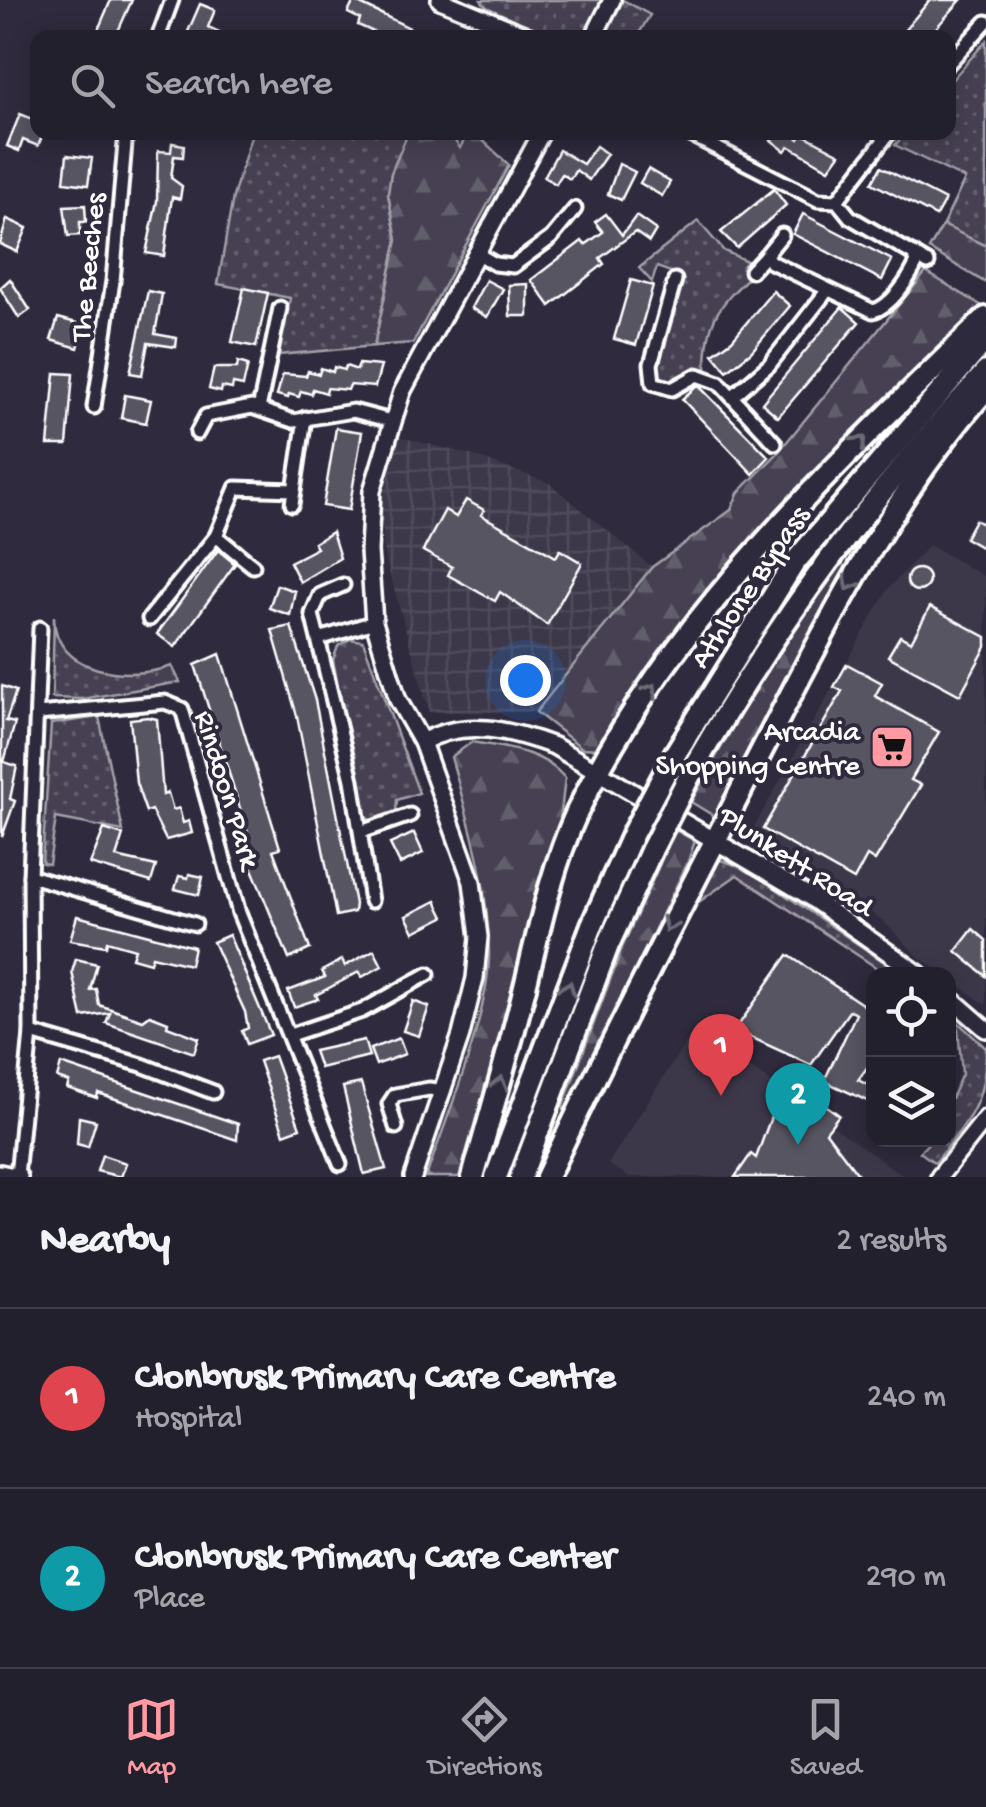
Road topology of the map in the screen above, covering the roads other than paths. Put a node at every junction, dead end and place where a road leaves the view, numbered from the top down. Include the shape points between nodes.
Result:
1 (172, 0) edge
2 (440, 0) edge
3 (612, 0) edge
4 (461, 4) edge
5 (986, 22) edge
6 (161, 30) edge
7 (516, 30) edge
8 (597, 30) edge
9 (956, 55) edge
10 (125, 140) edge
11 (538, 140) edge
12 (701, 140) edge
13 (884, 140) edge
14 (836, 201) junction
15 (576, 209) dead end
16 (782, 235) dead end
17 (914, 252) junction
18 (476, 253) junction
19 (764, 256) junction
20 (928, 263) dead end
21 (751, 271) dead end
22 (675, 280) dead end
23 (828, 291) junction
24 (280, 308) dead end
25 (986, 318) edge
26 (986, 339) edge
27 (986, 372) edge
28 (986, 390) edge
29 (733, 396) junction
30 (94, 406) dead end
31 (259, 409) junction
32 (305, 418) junction
33 (391, 421) junction
34 (197, 433) dead end
35 (775, 442) dead end
36 (294, 490) junction
37 (292, 504) dead end
38 (216, 536) junction
39 (253, 566) dead end
40 (343, 585) dead end
41 (150, 619) dead end
42 (374, 622) junction
43 (40, 628) dead end
44 (319, 638) junction
45 (38, 714) junction
46 (422, 742) junction
47 (598, 772) junction
48 (410, 815) dead end
49 (361, 832) junction
50 (716, 840) junction
51 (30, 876) junction
52 (372, 901) dead end
53 (195, 924) dead end
54 (909, 967) edge
55 (428, 974) dead end
56 (956, 1002) edge
57 (980, 1019) edge
58 (986, 1029) edge
59 (31, 1034) junction
60 (290, 1036) junction
61 (213, 1092) dead end
62 (444, 1092) junction
63 (984, 1117) edge
64 (396, 1127) dead end
65 (340, 1164) dead end
66 (0, 1173) edge
67 (18, 1177) edge
68 (413, 1177) edge
69 (473, 1177) edge
70 (496, 1177) edge
71 (521, 1177) edge
72 (548, 1177) edge
73 (940, 1177) edge

1 - 6 street
2 - 4 street
3 - 8 street
4 - 7 street
5 - 9 street
10 - 30 street, The Beeches
11 - 18 street
12 - 14 street via 818,200
13 - 14 street
14 - 17 street via 850,217
15 - 18 street via 513,266
16 - 19 street
17 - 20 street
17 - 23 street via 916,266 880,310
18 - 33 street
19 - 21 street
19 - 23 street
22 - 29 street via 651,364 653,383 672,390 702,375
23 - 29 street via 769,365
24 - 31 street
47 -> 25 highway via 680,646 736,577 862,439
70 -> 26 highway, Athlone Bypass, bridge via 592,925 675,754 794,562
27 - 71 highway, Athlone Bypass, bridge via 842,536 696,765 608,945
28 -> 50 highway via 849,584
29 - 35 street
31 - 32 street via 289,421
31 - 34 street via 206,416
32 - 33 street via 357,411
32 - 36 street
33 - 42 street via 371,502
36 - 37 street
36 - 38 street via 236,488
38 - 39 street
38 - 41 street
40 - 44 street via 324,591 314,604
42 - 44 street
42 - 46 street via 398,700
43 - 45 street
44 - 49 street
45 - 51 street
45 - 60 street, Rindoon Park via 180,706 239,913
46 - 47 street, Plunkett Road via 442,731 515,731
46 - 62 street via 472,882 478,923 475,978
47 - 50 street, Plunkett Road
69 -> 47 highway via 566,838
48 - 49 street
49 - 52 street
50 - 54 street, Plunkett Road
50 -> 72 highway
51 - 53 street
51 - 59 street
55 - 60 street via 362,1011
56 - 57 street
57 - 58 street
59 - 61 street
59 - 67 street
60 - 65 street
62 - 64 street via 395,1094 390,1104
62 - 68 street
63 - 73 street
66 - 67 street

